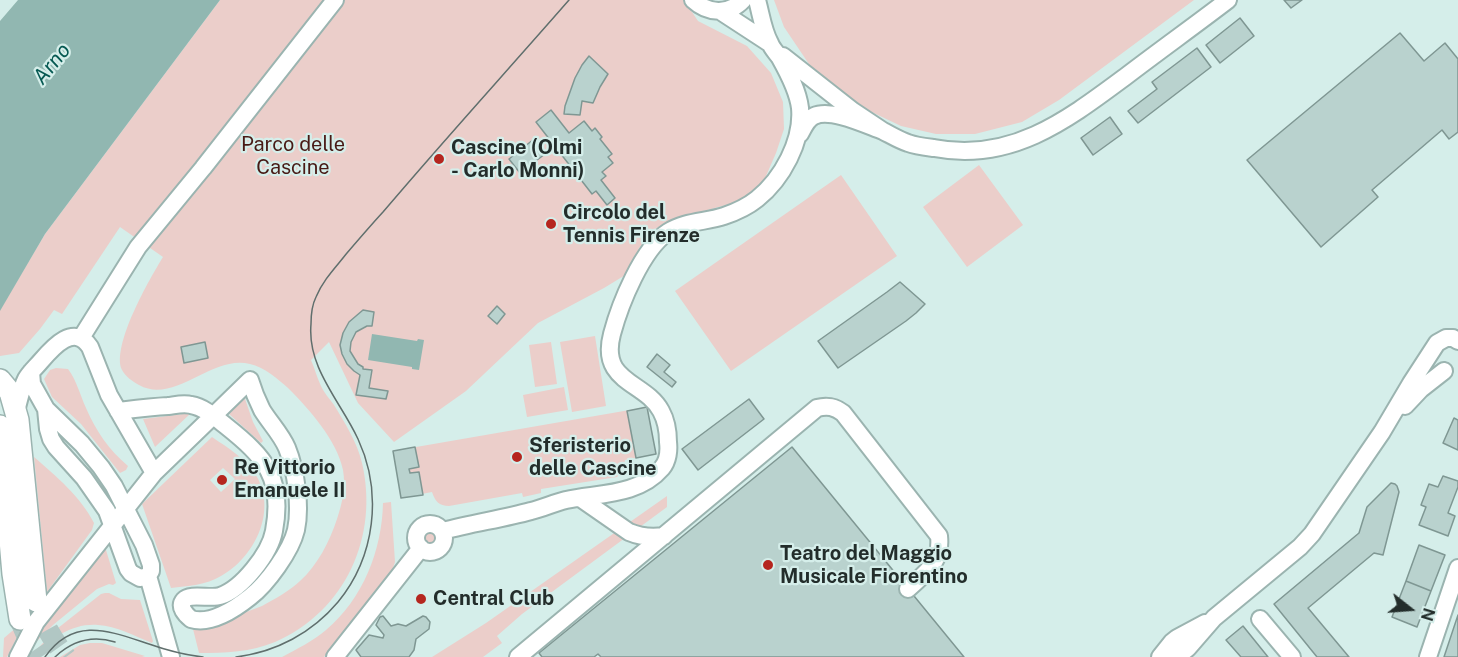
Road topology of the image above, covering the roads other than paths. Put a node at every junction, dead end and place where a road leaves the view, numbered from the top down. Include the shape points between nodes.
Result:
1 (335, 0) edge
2 (693, 0) edge
3 (743, 0) edge
4 (757, 0) edge
5 (1228, 0) edge
6 (720, 11) junction
7 (772, 46) junction
8 (883, 131) junction
9 (795, 143) junction
10 (81, 338) junction
11 (1458, 341) edge
12 (1433, 349) junction
13 (1451, 370) edge
14 (31, 372) junction
15 (2, 377) edge
16 (46, 409) junction
17 (16, 411) junction
18 (118, 411) junction
19 (213, 416) junction
20 (0, 426) edge
21 (1382, 432) junction
22 (154, 473) junction
23 (580, 498) junction
24 (126, 508) junction
25 (112, 525) junction
26 (664, 536) junction
27 (1458, 568) edge
28 (148, 576) junction
29 (908, 589) dead end
30 (36, 602) tunnel mouth
31 (1214, 618) junction
32 (20, 619) tunnel mouth
33 (1260, 619) dead end
34 (18, 657) edge
35 (171, 657) edge
36 (335, 657) edge
37 (518, 657) edge
38 (1160, 657) edge
39 (1177, 657) edge
40 (1292, 657) edge
41 (1428, 657) edge

1 - 10 street via 138,247
2 - 6 street via 706,9
3 - 6 street
4 - 7 street
5 - 8 street via 1097,98 1047,129 1011,145 962,152 941,150 909,144
6 - 7 street
7 - 8 street
7 - 9 street via 799,102 801,118
8 - 9 street via 839,116 820,114 809,120
9 - 23 street via 779,176 750,204 723,216 678,227 645,257 624,299 609,349 611,361 626,381 662,412 668,431 668,456 661,470 642,484
10 - 14 street via 73,336 53,346
10 - 18 street via 90,347
11 - 12 street via 1443,339
12 - 13 street via 1438,368
12 - 21 street
13 - 21 street via 1414,395
14 - 15 street
14 - 16 street via 32,384
14 - 17 street
15 - 17 main road
16 - 24 street via 89,452
16 - 25 street via 51,440 84,478
17 - 30 main road
18 - 19 street via 188,404
18 - 22 street
19 - 19 street via 257,453 268,468 276,492 276,517 268,548 239,585 220,596 184,599 182,608 196,620 221,615 258,590 296,530 296,487 287,448 250,380
19 - 22 street
20 - 32 main road
21 - 31 street via 1312,534
22 - 24 street
23 - 26 street via 629,532
23 - 36 street via 443,531 437,525 424,525 418,531 421,548
24 - 25 street
24 - 28 street via 151,565
25 - 28 street via 131,573 140,578
25 - 34 street via 36,622
26 - 29 street via 817,408 830,406 849,420 939,536 938,555 932,566
26 - 37 street
27 - 41 street
28 - 35 street
31 - 38 street via 1177,638
31 - 39 street
33 - 40 street

